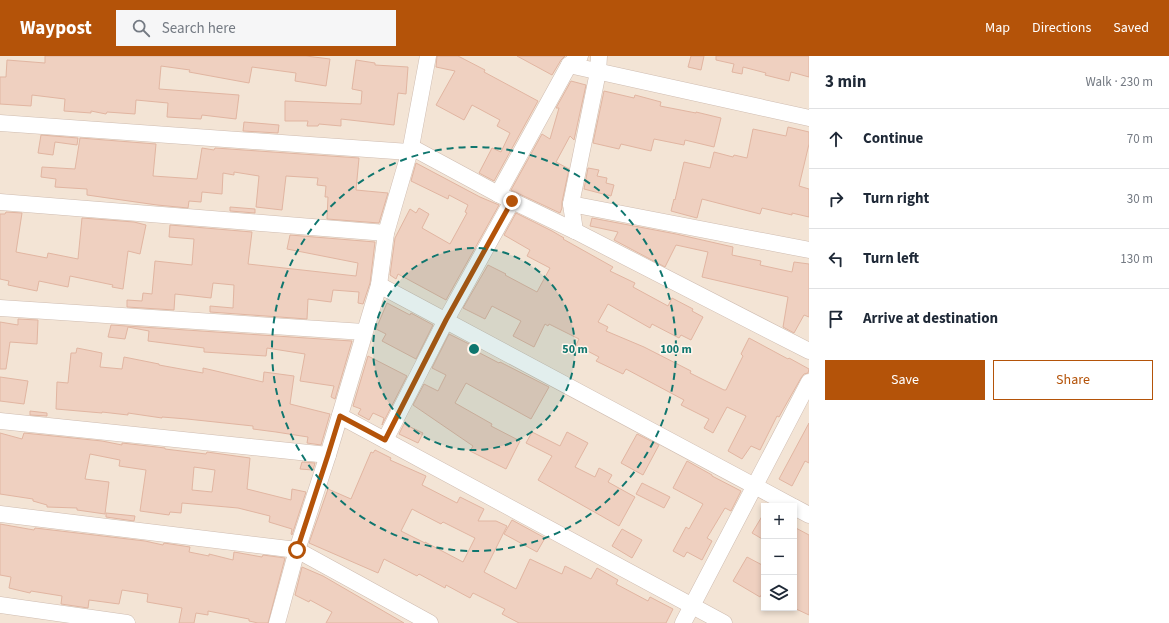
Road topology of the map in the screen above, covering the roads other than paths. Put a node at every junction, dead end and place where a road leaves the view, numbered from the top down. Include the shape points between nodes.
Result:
1 (428, 56) edge
2 (574, 60) edge
3 (598, 64) edge
4 (809, 118) edge
5 (0, 123) edge
6 (410, 149) junction
7 (505, 197) junction
8 (0, 202) edge
9 (571, 204) junction
10 (575, 231) junction
11 (386, 233) junction
12 (809, 250) edge
13 (379, 285) junction
14 (0, 308) edge
15 (446, 320) junction
16 (364, 332) junction
17 (809, 351) edge
18 (809, 382) edge
19 (340, 416) junction
20 (0, 421) edge
21 (385, 440) junction
22 (328, 455) junction
23 (755, 486) junction
24 (786, 503) edge
25 (797, 509) edge
26 (0, 514) edge
27 (809, 515) edge
28 (297, 550) junction
29 (0, 605) edge
30 (692, 606) junction
31 (127, 623) edge
32 (277, 623) edge
33 (430, 623) edge
34 (683, 623) edge
35 (724, 623) edge

1 - 6 street
2 - 3 street
2 - 7 street
3 - 4 street
3 - 9 street
5 - 6 street
6 - 7 street
6 - 11 street
7 - 10 street
7 - 15 street
8 - 11 street
9 - 10 street
9 - 12 street
10 - 17 street
11 - 13 street
13 - 15 street
13 - 16 street
14 - 16 street
15 - 21 street
15 - 23 street
16 - 19 street
18 - 23 street
19 - 21 street
19 - 22 street
20 - 22 street
21 - 30 street
22 - 28 street
23 - 24 street
23 - 30 street
25 - 27 street
26 - 28 street
28 - 32 street
28 - 33 street
29 - 31 street
30 - 34 street
30 - 35 street

